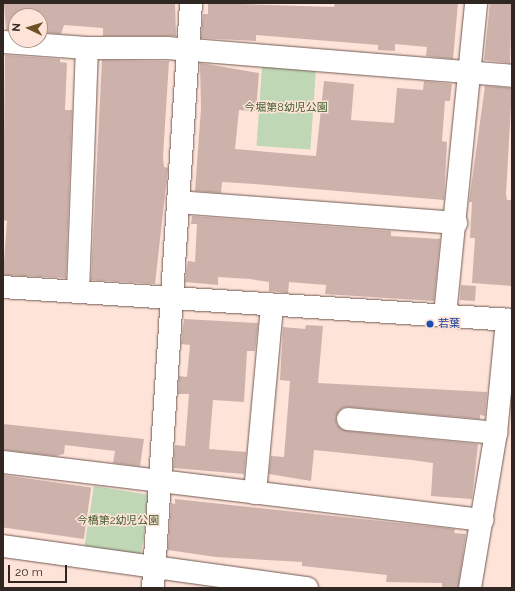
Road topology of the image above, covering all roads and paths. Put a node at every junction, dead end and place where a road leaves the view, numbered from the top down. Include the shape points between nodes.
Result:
1 (191, 3) edge
2 (476, 3) edge
3 (3, 42) edge
4 (87, 48) junction
5 (188, 50) junction
6 (469, 73) junction
7 (512, 76) edge
8 (178, 202) junction
9 (456, 223) junction
10 (3, 287) edge
11 (78, 292) junction
12 (172, 297) junction
13 (272, 305) junction
14 (445, 315) junction
15 (510, 320) edge
16 (348, 419) dead end
17 (496, 433) junction
18 (3, 462) edge
19 (160, 481) junction
20 (255, 493) junction
21 (483, 520) junction
22 (3, 546) edge
23 (154, 565) junction
24 (153, 588) edge
25 (307, 588) edge
26 (470, 588) edge

1 - 5 street
2 - 6 street
3 - 4 street
4 - 5 street
4 - 11 street
5 - 6 street
5 - 8 street
6 - 7 street
6 - 9 street
8 - 9 street
8 - 12 street
9 - 14 street
10 - 11 street
11 - 12 street
12 - 13 street
12 - 19 street
13 - 14 street
13 - 20 street
14 - 15 street
15 - 17 street
16 - 17 street
17 - 21 street
18 - 19 street
19 - 20 street
19 - 23 street
20 - 21 street
21 - 26 street
22 - 23 street
23 - 24 street
23 - 25 street

